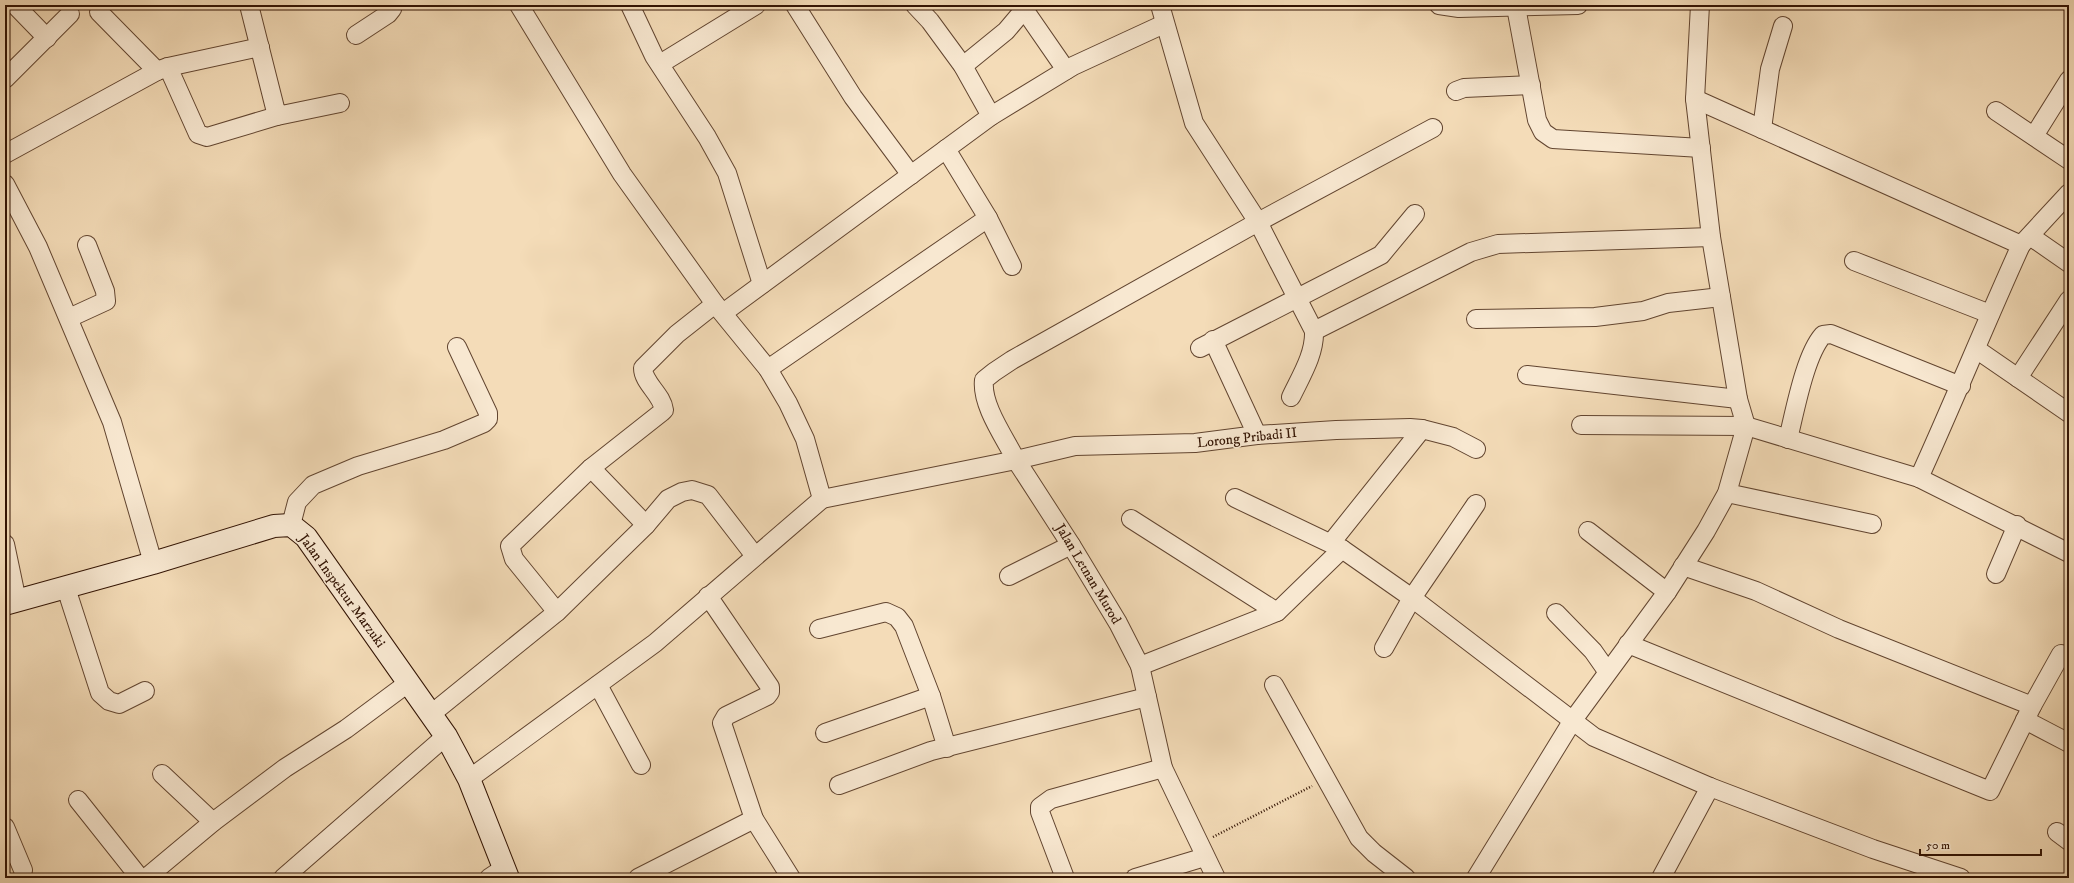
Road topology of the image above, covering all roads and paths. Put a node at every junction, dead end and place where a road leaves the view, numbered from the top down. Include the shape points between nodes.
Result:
1 (15, 5) edge
2 (249, 5) edge
3 (390, 5) edge
4 (519, 5) edge
5 (630, 5) edge
6 (756, 5) edge
7 (795, 5) edge
8 (915, 5) edge
9 (1160, 5) edge
10 (1439, 5) edge
11 (1578, 5) edge
12 (1700, 5) edge
13 (1460, 6) edge
14 (1024, 7) edge
15 (1516, 7) junction
16 (99, 12) dead end
17 (70, 14) dead end
18 (1164, 24) junction
19 (1783, 26) dead end
20 (356, 35) dead end
21 (47, 38) junction
22 (260, 47) junction
23 (660, 64) junction
24 (963, 66) junction
25 (163, 69) junction
26 (1066, 70) junction
27 (5, 79) edge
28 (2069, 80) edge
29 (1531, 85) junction
30 (1456, 91) dead end
31 (1695, 98) junction
32 (340, 103) dead end
33 (1996, 111) dead end
34 (277, 116) junction
35 (991, 116) junction
36 (1433, 128) dead end
37 (1762, 129) junction
38 (2034, 136) junction
39 (1701, 148) junction
40 (946, 149) junction
41 (5, 154) edge
42 (2069, 160) edge
43 (911, 175) junction
44 (5, 184) edge
45 (2069, 193) edge
46 (1414, 214) dead end
47 (988, 218) junction
48 (1258, 222) junction
49 (1711, 237) junction
50 (2026, 240) junction
51 (87, 245) dead end
52 (1854, 262) dead end
53 (2069, 263) edge
54 (1012, 266) dead end
55 (762, 284) junction
56 (1721, 297) junction
57 (1298, 299) junction
58 (2069, 300) edge
59 (719, 309) junction
60 (1990, 314) junction
61 (69, 318) junction
62 (1476, 319) dead end
63 (1314, 331) junction
64 (457, 347) dead end
65 (1976, 348) junction
66 (768, 369) junction
67 (1527, 375) dead end
68 (2018, 378) junction
69 (1961, 386) junction
70 (1292, 397) dead end
71 (1738, 399) junction
72 (2069, 413) edge
73 (1582, 425) dead end
74 (1746, 426) junction
75 (1422, 428) junction
76 (1257, 435) junction
77 (1788, 439) junction
78 (1476, 449) dead end
79 (1016, 460) junction
80 (591, 468) junction
81 (1919, 478) junction
82 (1727, 493) junction
83 (1235, 498) dead end
84 (822, 499) junction
85 (1476, 504) dead end
86 (1131, 519) dead end
87 (1872, 524) dead end
88 (292, 525) junction
89 (646, 525) junction
90 (2017, 526) junction
91 (1588, 530) dead end
92 (5, 544) edge
93 (1071, 545) junction
94 (1336, 546) junction
95 (2069, 553) edge
96 (755, 556) junction
97 (153, 563) junction
98 (1683, 566) junction
99 (1996, 574) dead end
100 (1009, 576) dead end
101 (66, 588) junction
102 (1667, 592) junction
103 (708, 596) junction
104 (1412, 598) junction
105 (11, 602) edge
106 (557, 612) junction
107 (1277, 612) junction
108 (1556, 613) dead end
109 (819, 629) dead end
110 (1628, 644) junction
111 (1384, 648) dead end
112 (2061, 654) dead end
113 (1140, 666) junction
114 (1607, 671) junction
115 (408, 683) junction
116 (598, 685) junction
117 (1274, 685) dead end
118 (145, 691) dead end
119 (931, 696) junction
120 (1147, 697) junction
121 (2029, 713) junction
122 (430, 715) junction
123 (1572, 720) junction
124 (825, 733) dead end
125 (446, 736) junction
126 (2069, 743) edge
127 (947, 748) junction
128 (641, 765) dead end
129 (1163, 768) junction
130 (162, 774) dead end
131 (1326, 778) junction
132 (469, 779) junction
133 (839, 785) dead end
134 (1710, 787) junction
135 (78, 800) dead end
136 (754, 819) junction
137 (213, 822) junction
138 (5, 827) edge
139 (1202, 850) junction
140 (23, 870) dead end
141 (501, 875) edge
142 (140, 878) edge
143 (146, 878) edge
144 (283, 878) edge
145 (638, 878) edge
146 (791, 878) edge
147 (1065, 878) edge
148 (1135, 878) edge
149 (1216, 878) edge
150 (1406, 878) edge
151 (1476, 878) edge
152 (1661, 878) edge
153 (1961, 878) edge

1 - 21 street
2 - 22 street
3 - 20 street via 392,9 388,14
4 - 59 street via 622,174
5 - 23 street
6 - 23 street
7 - 43 street via 853,97
8 - 24 street
9 - 18 street
10 - 13 street
11 - 15 street
12 - 31 street
13 - 15 street
14 - 24 street via 1006,31
14 - 26 street
15 - 29 street
16 - 25 street
17 - 21 street
18 - 26 street
18 - 48 street via 1194,123
19 - 37 street via 1770,69
21 - 27 street
22 - 25 street
22 - 34 street
23 - 55 street via 727,172
24 - 35 street
25 - 34 street via 198,134 202,136 207,137
25 - 41 street
26 - 35 street
28 - 38 street
29 - 30 street via 1464,88
29 - 39 street via 1537,120 1543,132 1553,139
31 - 37 street
31 - 39 street
32 - 34 street
33 - 38 street
35 - 40 street
36 - 48 street
37 - 50 street
38 - 42 street
39 - 49 street
40 - 43 street
40 - 47 street
43 - 55 street
44 - 61 street via 38,247
45 - 50 street
46 - 57 street via 1381,255
47 - 54 street
47 - 66 street
48 - 57 street
48 - 79 street, Jalan Letnan Murod via 1012,360 984,380 986,400
49 - 56 street
49 - 63 street via 1498,244 1470,252
50 - 53 street
50 - 60 street
51 - 61 street via 105,291 106,301
52 - 60 street
55 - 59 street
56 - 62 street via 1668,303 1643,311 1595,317
56 - 71 street
57 - 63 street
57 - 76 street via 1207,344
58 - 68 street
59 - 66 street
59 - 80 street via 677,334 643,368 644,375 664,410
60 - 65 street
61 - 97 street via 112,422
63 - 70 street via 1310,357
64 - 88 street via 488,413 484,423 444,440 358,466 313,485 297,502
65 - 68 street
65 - 69 street
66 - 84 street via 805,439
67 - 71 street
68 - 72 street
69 - 77 street via 1832,334 1823,335 1810,357
69 - 81 street
71 - 74 street
73 - 74 street
74 - 77 street
74 - 82 street
75 - 76 street, Lorong Pribadi II
75 - 78 street, Lorong Pribadi II via 1453,437
75 - 94 street
76 - 79 street, Lorong Pribadi II via 1195,443 1075,446
77 - 81 street
79 - 84 street
79 - 93 street, Jalan Letnan Murod
80 - 89 street
80 - 106 street via 510,546 514,559
81 - 90 street
82 - 87 street
82 - 98 street
83 - 94 street
84 - 96 street
85 - 104 street
86 - 107 street
88 - 97 street, Jalan Inspektur Marzuki via 274,526
88 - 115 street, Jalan Inspektur Marzuki via 306,537
89 - 96 street via 668,499 682,492 701,492 708,495
89 - 106 street
90 - 95 street
90 - 99 street
91 - 102 street
92 - 105 street
93 - 100 street
93 - 113 street, Jalan Letnan Murod via 1118,623
94 - 104 street
94 - 107 street
96 - 103 street
97 - 101 street, Jalan Inspektur Marzuki
98 - 102 street
98 - 121 street via 1756,591
101 - 105 street, Jalan Inspektur Marzuki
101 - 118 street via 100,693 119,704
102 - 110 street
103 - 116 street via 655,643
103 - 136 street via 770,687 767,696 726,716 722,723
104 - 111 street
104 - 123 street
106 - 122 street
107 - 113 street
108 - 114 street via 1593,651
109 - 119 street via 886,612 892,614 904,626
110 - 114 street
110 - 121 street via 1990,791
112 - 121 street
113 - 120 street, Jalan Letnan Murod
114 - 123 street
115 - 122 street, Jalan Inspektur Marzuki
115 - 137 street via 346,730 285,768
116 - 128 street
116 - 132 street
117 - 131 street
119 - 124 street
119 - 127 street
120 - 127 street
120 - 129 street, Jalan Letnan Murod
121 - 126 street
122 - 125 street, Jalan Inspektur Marzuki
123 - 134 street via 1594,737
123 - 151 street
125 - 132 street, Jalan Inspektur Marzuki
125 - 144 street
127 - 133 street via 931,751
129 - 139 street, Jalan Letnan Murod
129 - 147 street via 1051,799 1040,807
130 - 137 street
131 - 139 path
131 - 150 street via 1359,838
132 - 141 street, Jalan Inspektur Marzuki
134 - 152 street
134 - 153 street via 1873,849
135 - 142 street
136 - 145 street
136 - 146 street
137 - 143 street
138 - 140 street
139 - 148 street
139 - 149 street, Jalan Letnan Murod

